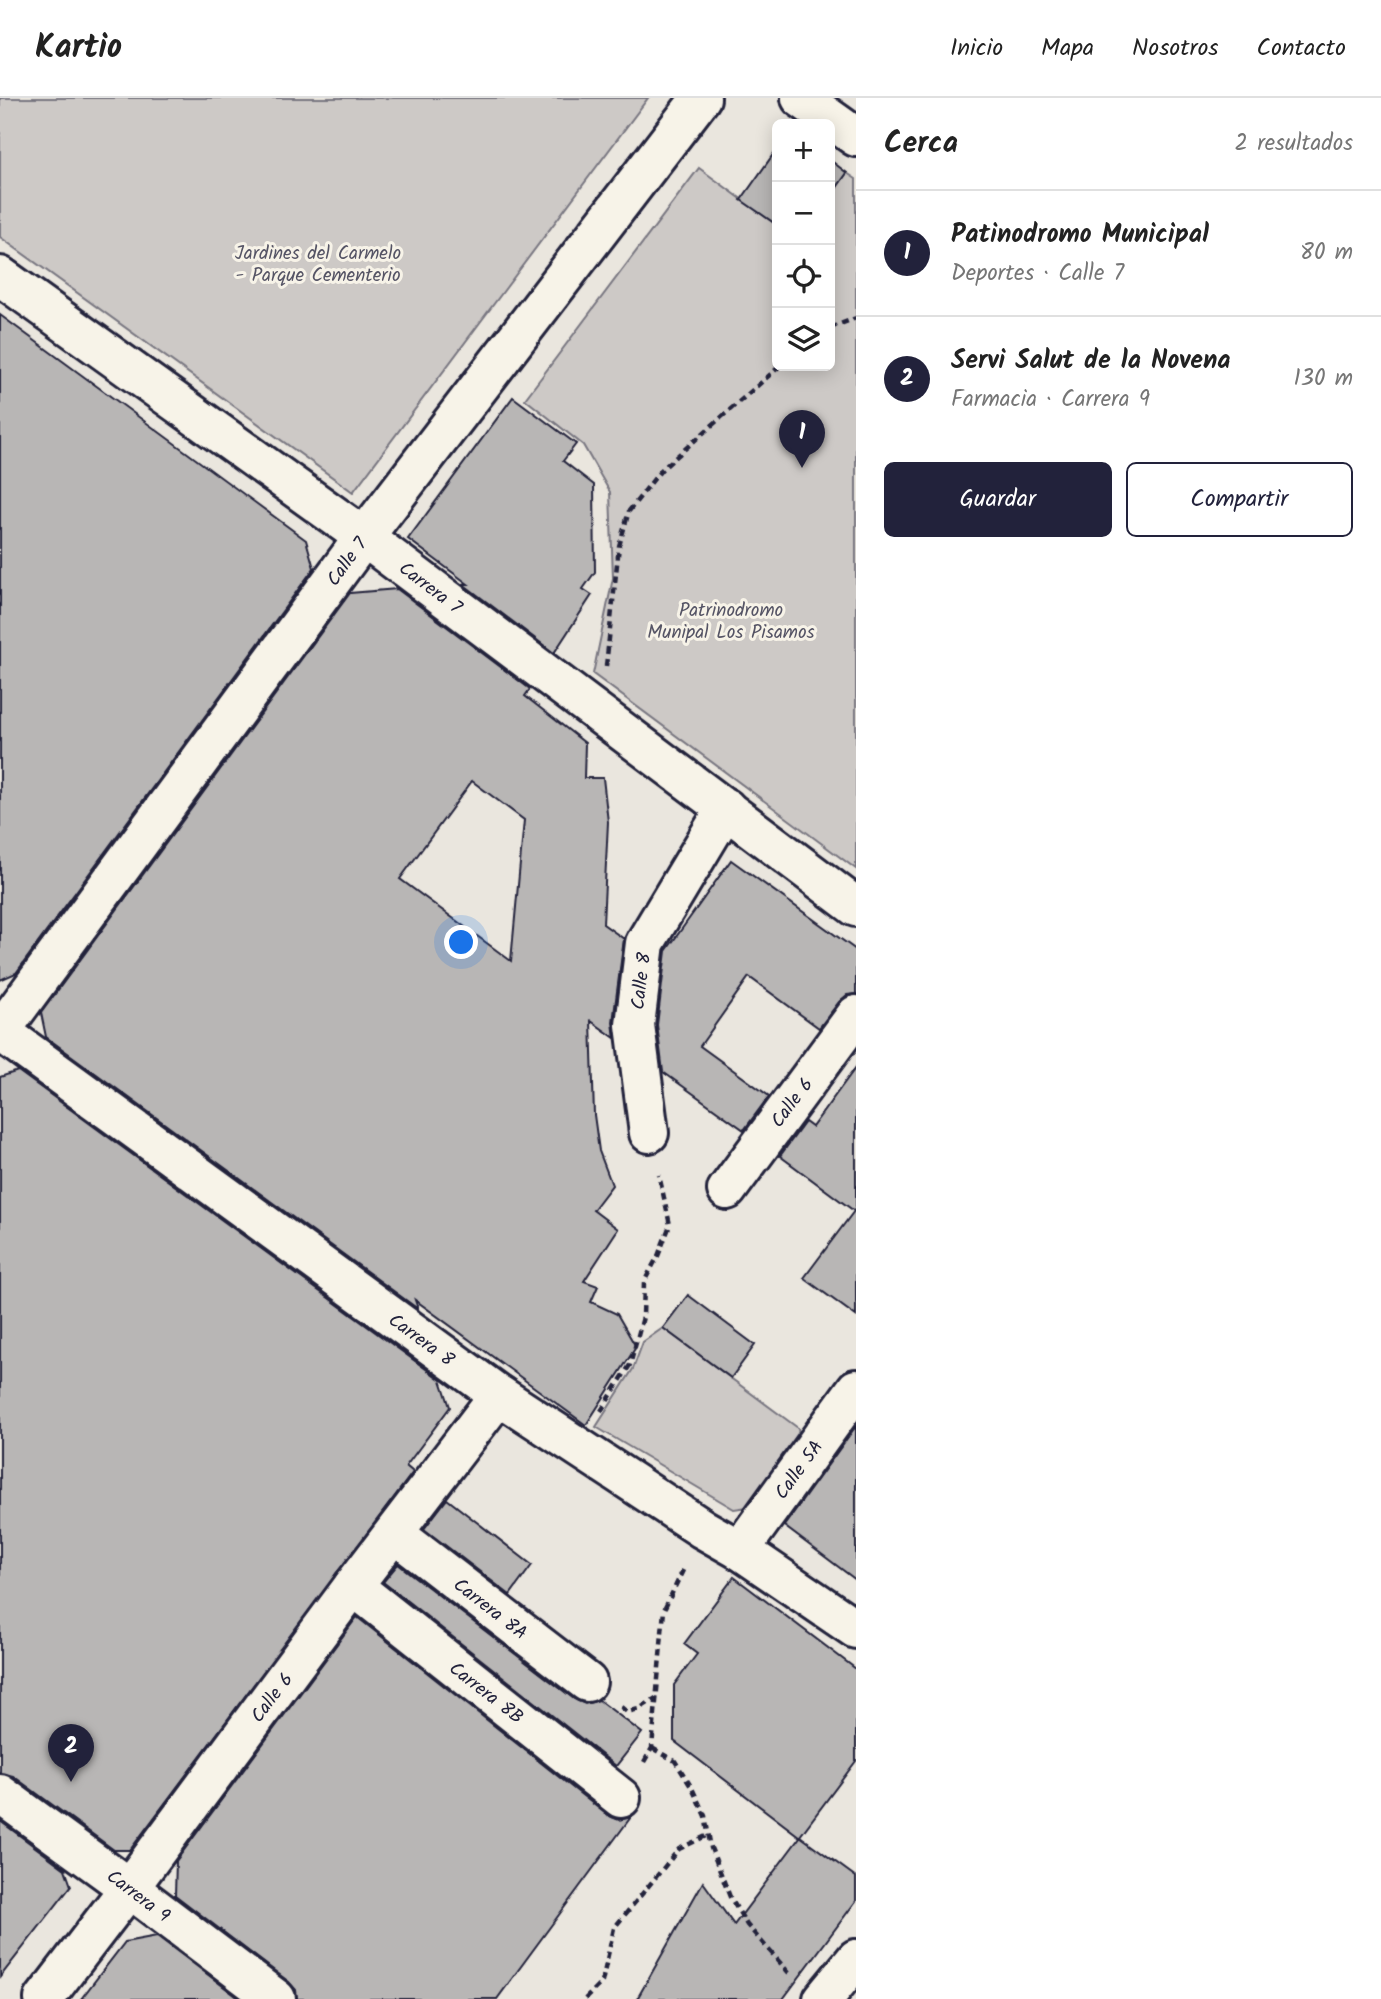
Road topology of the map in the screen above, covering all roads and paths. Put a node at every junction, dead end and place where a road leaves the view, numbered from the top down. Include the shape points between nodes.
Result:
1 (701, 98) edge
2 (801, 98) edge
3 (856, 137) edge
4 (0, 276) edge
5 (856, 318) edge
6 (835, 326) edge
7 (774, 371) edge
8 (364, 537) junction
9 (590, 706) junction
10 (726, 808) junction
11 (856, 907) edge
12 (856, 1015) edge
13 (0, 1031) edge
14 (649, 1133) joint
15 (727, 1190) dead end
16 (856, 1389) edge
17 (499, 1395) junction
18 (578, 1448) junction
19 (703, 1529) junction
20 (395, 1534) junction
21 (740, 1550) junction
22 (353, 1587) junction
23 (856, 1629) edge
24 (587, 1682) dead end
25 (652, 1748) junction
26 (0, 1794) edge
27 (621, 1798) joint
28 (708, 1835) junction
29 (130, 1888) junction
30 (856, 1959) edge
31 (792, 1976) dead end
32 (44, 1999) edge
33 (276, 1999) edge
34 (585, 1999) edge
35 (823, 1999) edge

1 - 8 street, Calle 7
2 - 3 street
4 - 8 street, Carrera 7
5 - 6 path
7 - 9 path via 661,470 629,511 619,546 606,667
8 - 9 street, Carrera 7
8 - 13 street, Calle 7
9 - 10 street, Carrera 7
10 - 11 street, Carrera 7
10 - 14 street, Calle 8 via 645,943 635,1025
12 - 15 street, Calle 6
13 - 17 street, Carrera 8
14 - 18 path via 670,1225 644,1282 643,1317 630,1365
16 - 21 street, Calle 5A
17 - 18 street, Carrera 8
17 - 20 street, Calle 6
18 - 19 street, Carrera 8
19 - 21 street, Carrera 8
19 - 25 path via 664,1610
20 - 22 street, Calle 6
20 - 24 street, Carrera 8A
21 - 23 street, Carrera 8
22 - 27 street, Carrera 8B
22 - 29 street, Calle 6
25 - 27 path
25 - 28 path via 675,1761 692,1788
26 - 29 street, Carrera 9
28 - 31 path via 730,1897 747,1925
28 - 34 path via 679,1849 614,1928 602,1982
29 - 32 street, Calle 6
29 - 33 street, Carrera 9
30 - 35 street

